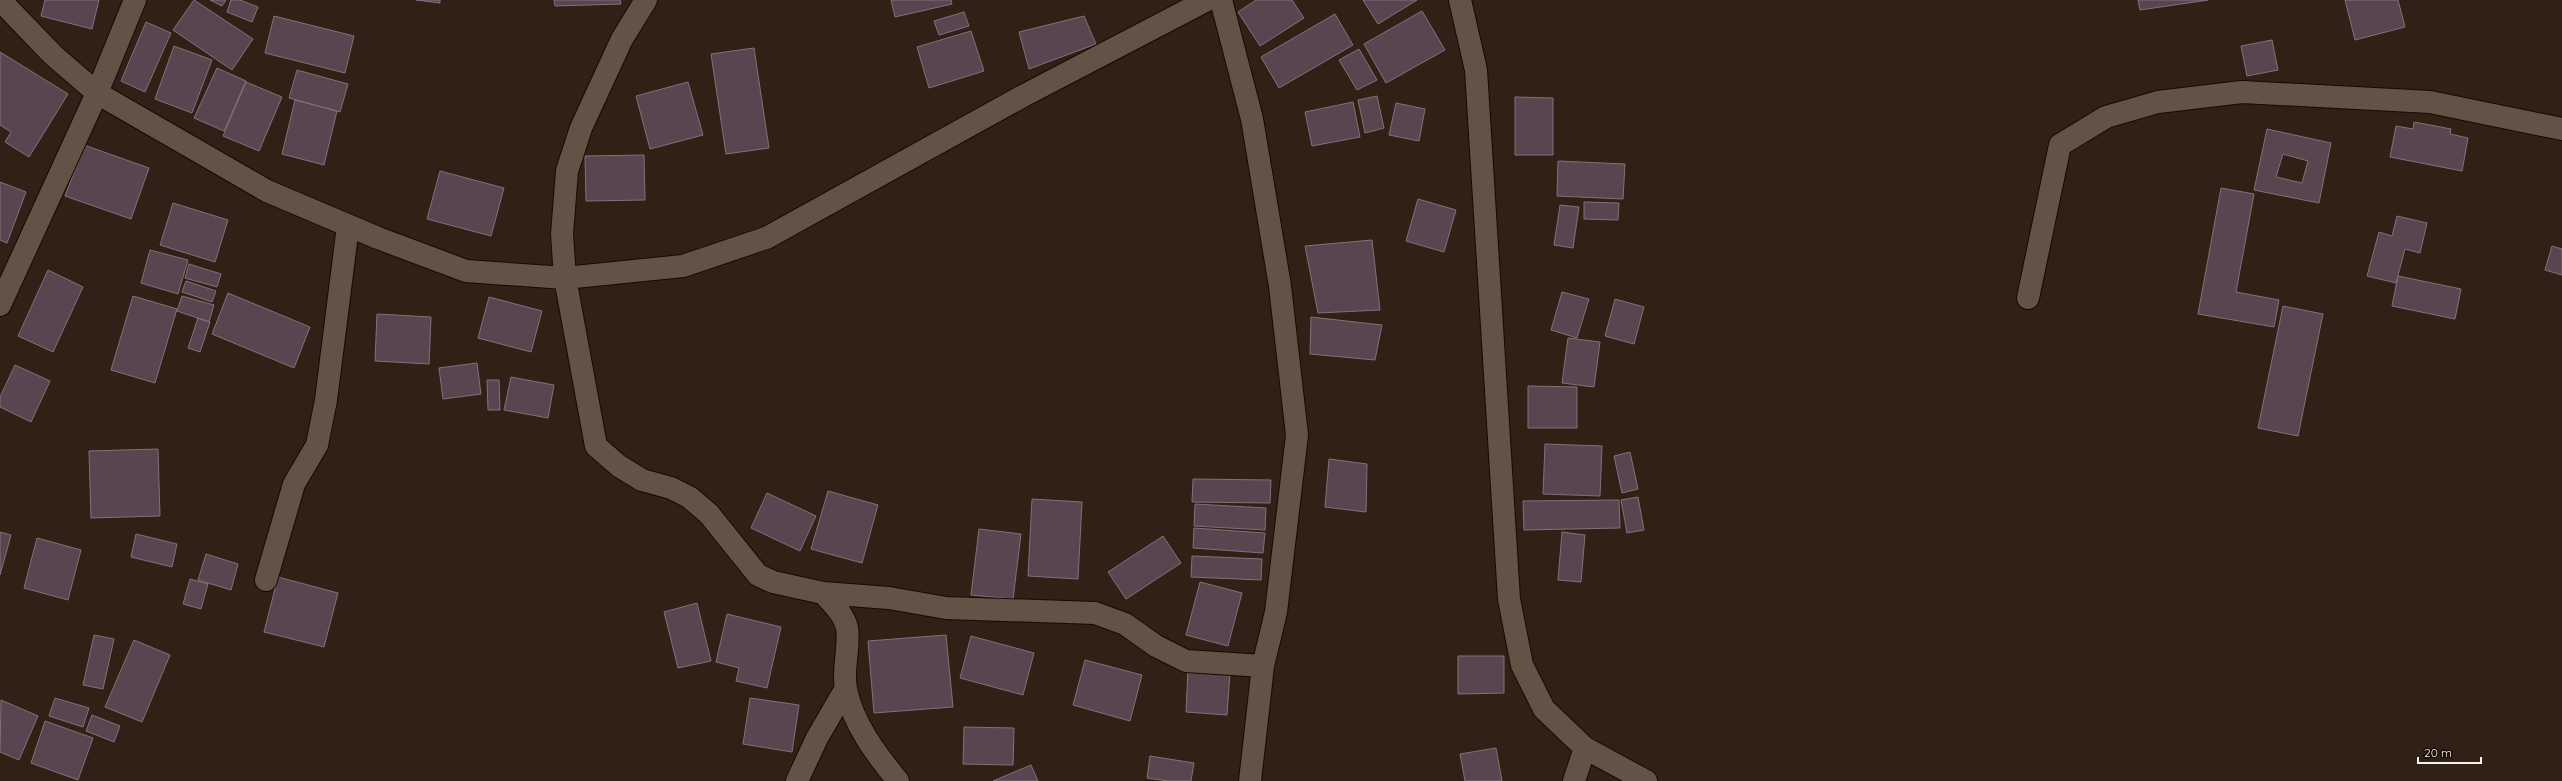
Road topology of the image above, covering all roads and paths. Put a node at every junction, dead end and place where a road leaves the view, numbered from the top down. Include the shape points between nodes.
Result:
1 (0, 0) edge
2 (135, 0) edge
3 (646, 0) edge
4 (1207, 0) edge
5 (1221, 0) edge
6 (1460, 0) edge
7 (97, 93) junction
8 (2562, 129) edge
9 (348, 226) junction
10 (565, 278) junction
11 (2028, 298) dead end
12 (0, 305) edge
13 (266, 580) dead end
14 (823, 593) junction
15 (1263, 666) junction
16 (846, 688) junction
17 (1585, 748) junction
18 (797, 781) edge
19 (898, 781) edge
20 (1250, 781) edge
21 (1574, 781) edge
22 (1646, 781) edge

1 - 7 street via 53,55
2 - 7 street
3 - 10 street via 619,46 581,128 567,171 562,234
4 - 10 street via 1023,96 766,238 683,266
5 - 15 street via 1252,119 1280,286 1297,435 1276,612
6 - 17 street via 1476,70 1509,599 1522,665 1544,709
7 - 9 street via 267,191
7 - 12 street
8 - 11 street via 2430,102 2242,92 2158,102 2106,117 2060,145
9 - 10 street via 466,271
9 - 13 street via 326,400 317,445 294,484
10 - 14 street via 596,446 619,466 642,480 671,488 690,497 709,514 758,575 773,582
14 - 15 street via 889,598 946,608 1095,613 1125,624 1156,646 1186,661
14 - 16 street via 840,612 846,628
15 - 20 street
16 - 18 street via 817,738
16 - 19 street via 853,715
17 - 21 street
17 - 22 street

